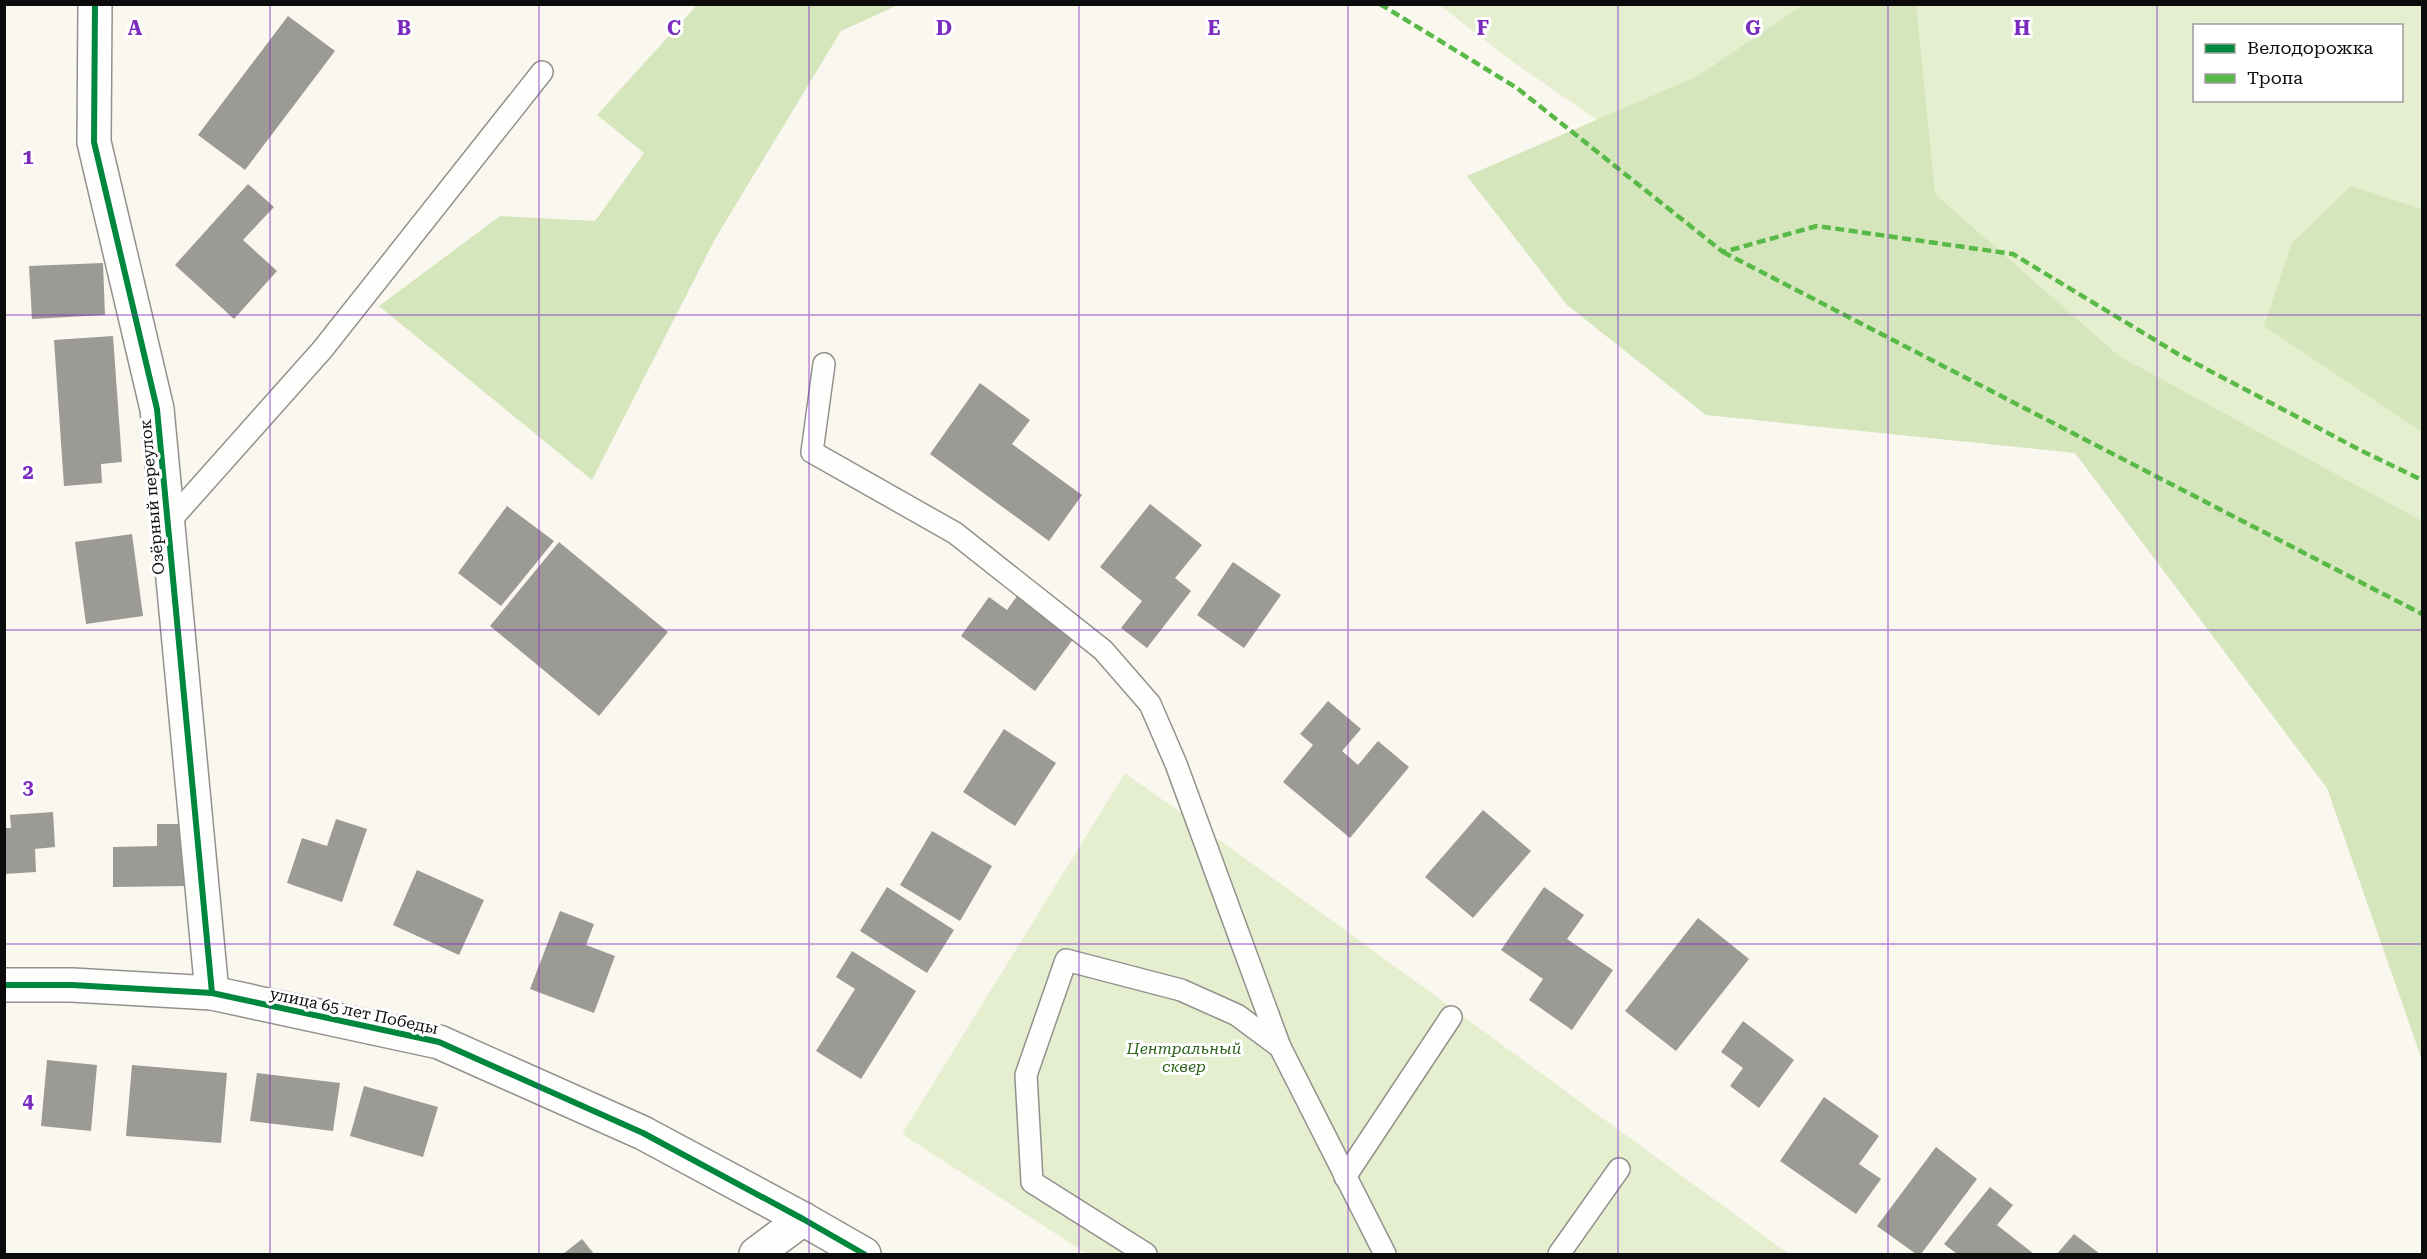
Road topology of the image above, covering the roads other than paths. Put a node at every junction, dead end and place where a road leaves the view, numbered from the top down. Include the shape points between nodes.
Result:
1 (95, 4) edge
2 (542, 72) dead end
3 (824, 364) dead end
4 (168, 523) junction
5 (4, 985) edge
6 (212, 993) junction
7 (1451, 1017) dead end
8 (1280, 1047) junction
9 (1619, 1169) dead end
10 (1345, 1177) junction
11 (803, 1219) junction
12 (756, 1254) edge
13 (864, 1254) edge
14 (1146, 1254) edge
15 (1385, 1254) edge
16 (1559, 1254) edge

1 - 4 street, Озёрный переулок via 94,142 157,409
2 - 4 lane via 322,350
3 - 8 lane via 812,453 955,533 1103,650 1150,704 1176,764
4 - 6 street, Озёрный переулок
5 - 6 street, улица 65 лет Победы
6 - 11 street, улица 65 лет Победы via 439,1042 643,1133
7 - 10 lane
8 - 10 lane
8 - 14 lane via 1237,1015 1181,990 1066,960 1026,1075 1032,1182
9 - 16 lane
10 - 15 lane
11 - 12 street
11 - 13 street, улица 65 лет Победы

